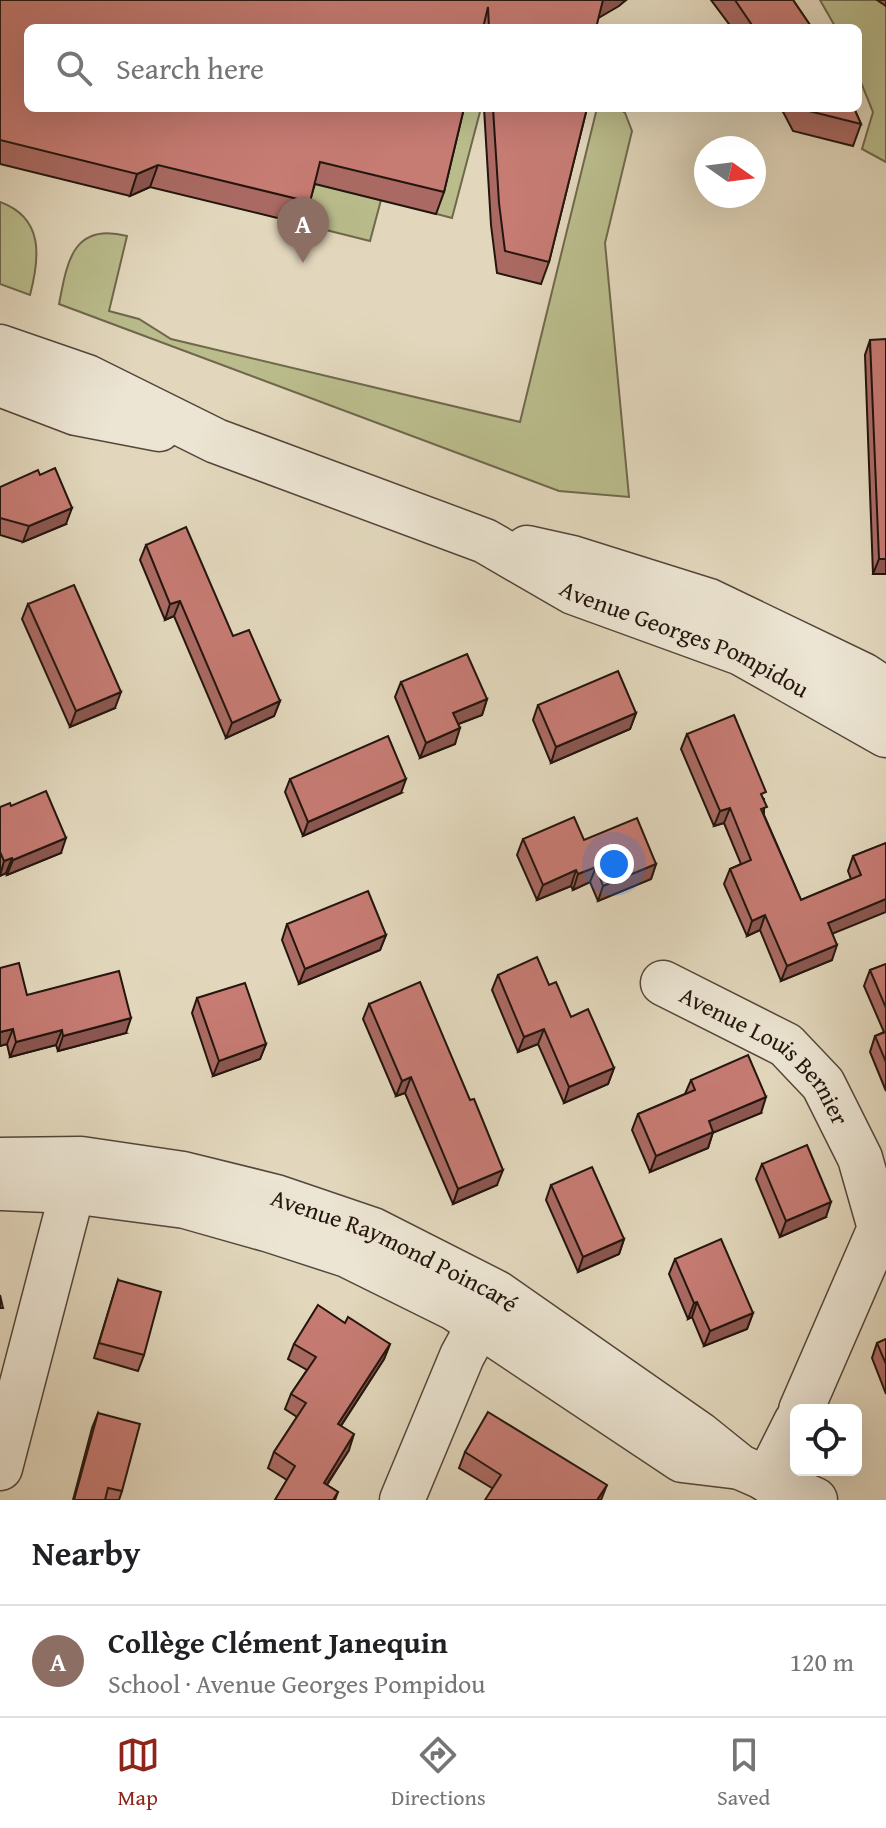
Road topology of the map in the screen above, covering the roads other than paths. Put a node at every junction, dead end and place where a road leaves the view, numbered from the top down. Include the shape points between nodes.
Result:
1 (0, 347) edge
2 (0, 384) edge
3 (216, 441) junction
4 (485, 541) junction
5 (886, 690) edge
6 (886, 735) edge
7 (663, 983) dead end
8 (0, 1160) edge
9 (76, 1175) junction
10 (0, 1188) edge
11 (488, 1309) junction
12 (804, 1404) edge
13 (790, 1445) edge
14 (0, 1468) edge
15 (779, 1488) edge
16 (402, 1500) edge

1 - 3 street, Avenue Georges Pompidou via 87,377
2 - 3 street, Avenue Georges Pompidou via 76,413
3 - 4 street, Avenue Georges Pompidou
4 - 5 street, Avenue Georges Pompidou via 572,558 709,601
4 - 6 street, Avenue Georges Pompidou via 573,592 741,653
7 - 12 street, Avenue Louis Bernier via 786,1045 823,1084 860,1158 880,1228
8 - 9 street, Avenue Raymond Poincaré
9 - 10 street, Avenue Raymond Poincaré
9 - 11 street, Avenue Raymond Poincaré via 183,1174 276,1197 373,1230
9 - 14 street
11 - 15 street, Avenue Raymond Poincaré via 699,1434
11 - 16 street via 462,1356
13 - 15 street

